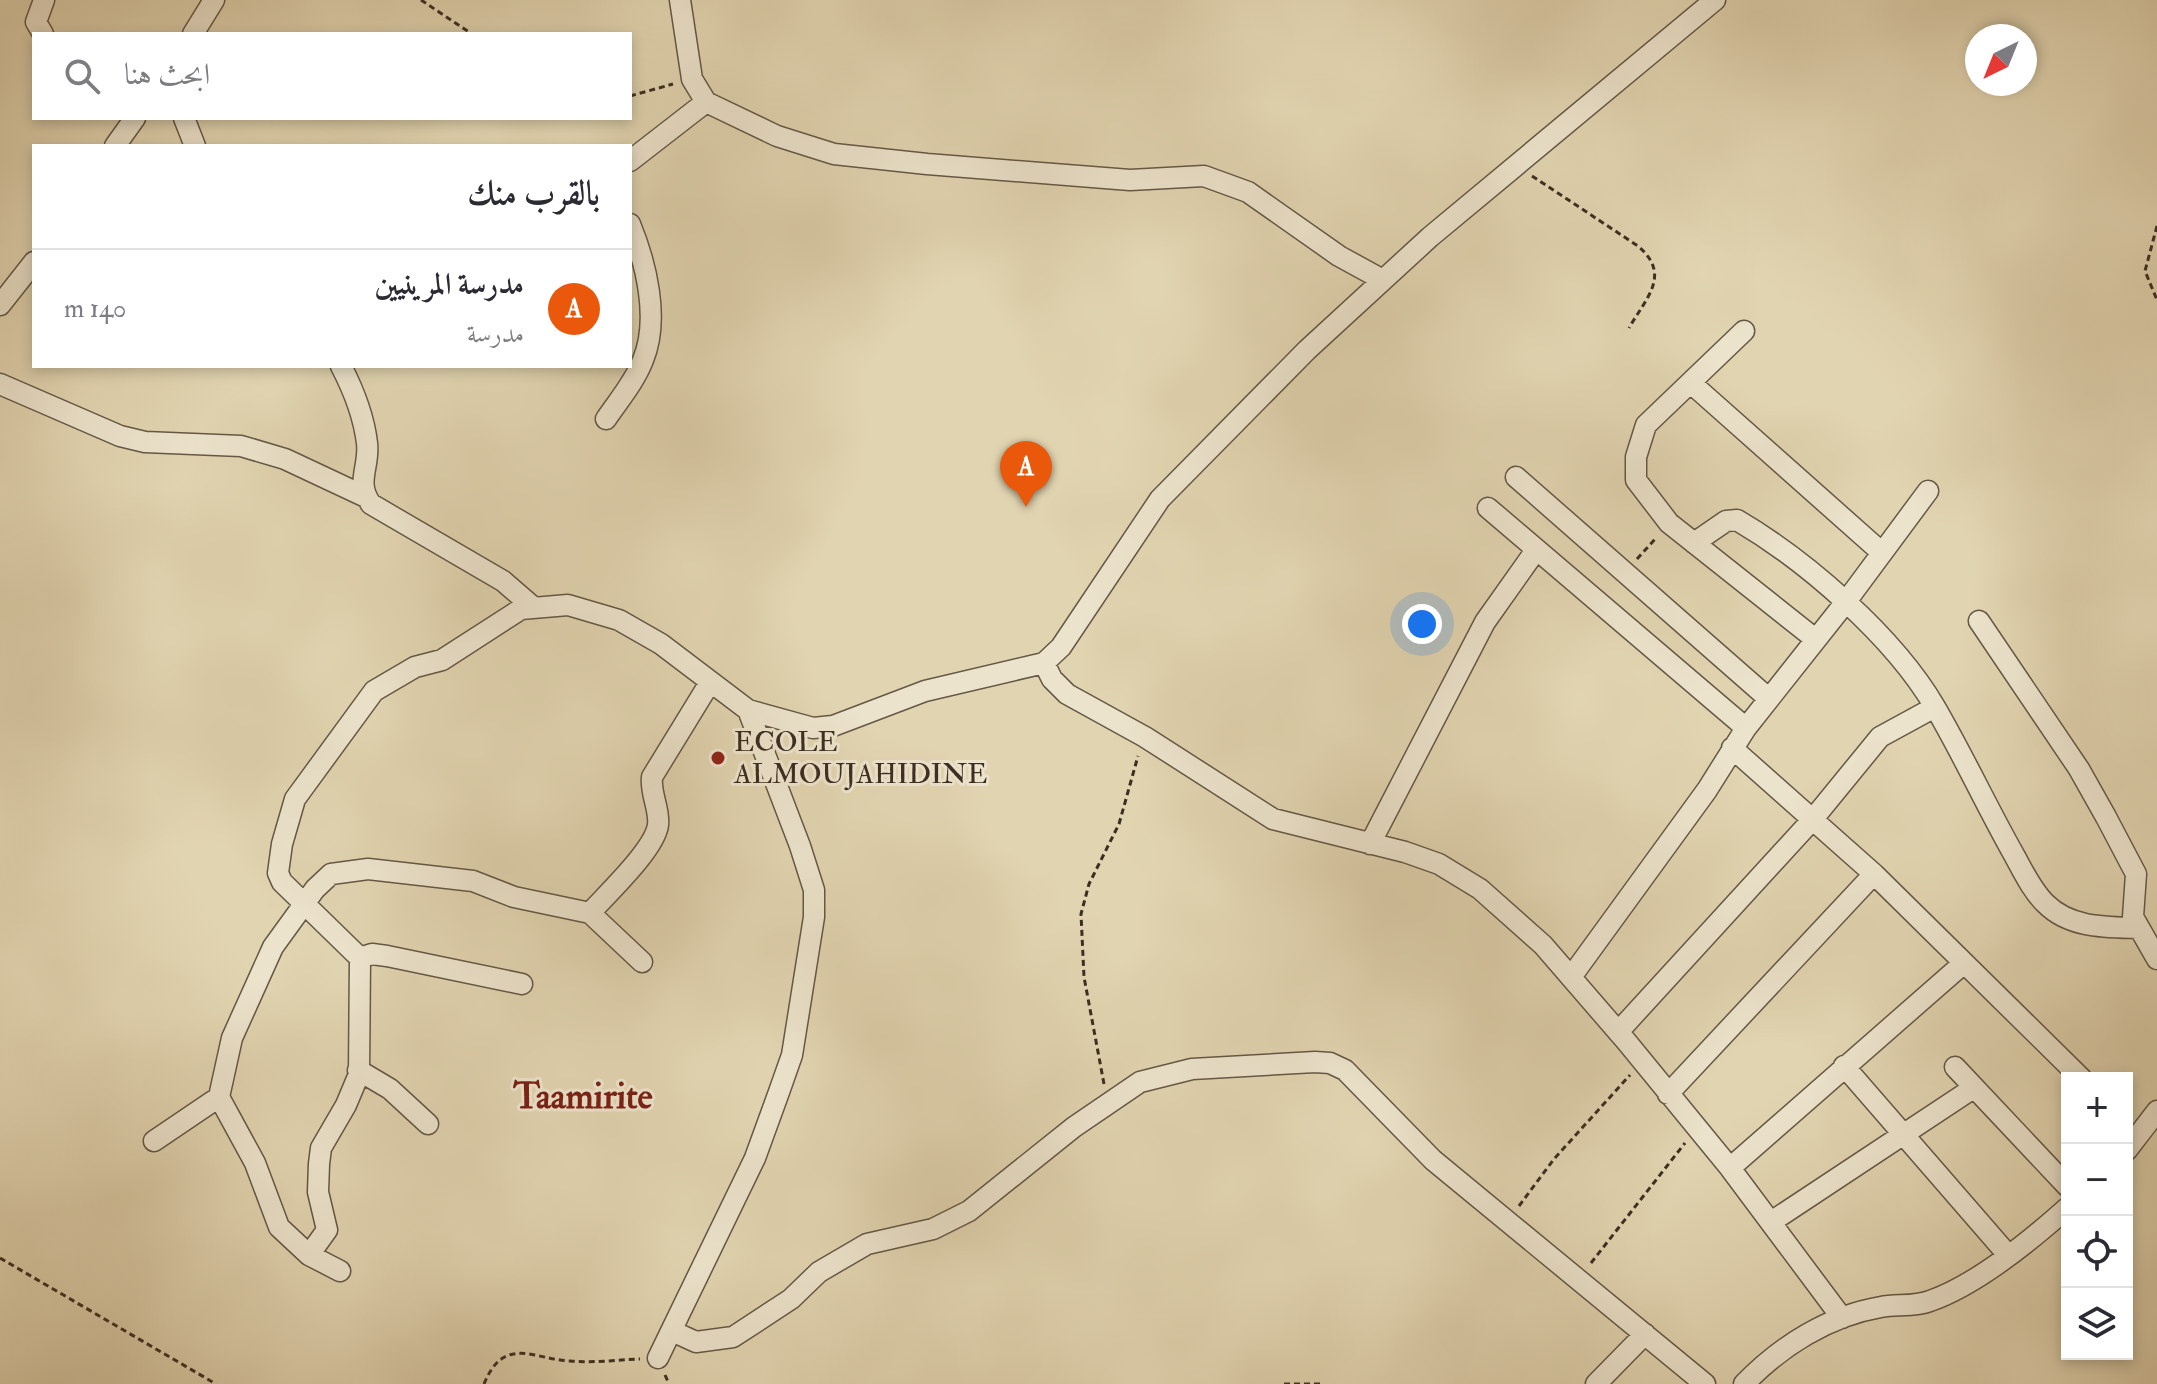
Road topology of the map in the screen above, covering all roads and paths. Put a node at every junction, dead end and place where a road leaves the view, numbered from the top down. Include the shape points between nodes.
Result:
1 (44, 0) edge
2 (214, 0) edge
3 (421, 0) edge
4 (680, 0) edge
5 (1715, 0) edge
6 (42, 32) edge
7 (194, 32) edge
8 (469, 32) edge
9 (692, 79) junction
10 (632, 95) edge
11 (706, 102) junction
12 (134, 120) edge
13 (185, 120) edge
14 (116, 144) edge
15 (194, 144) edge
16 (632, 159) edge
17 (1516, 165) junction
18 (2157, 226) edge
19 (632, 231) edge
20 (32, 265) edge
21 (1381, 279) junction
22 (2157, 300) edge
23 (0, 305) edge
24 (1629, 328) dead end
25 (1744, 331) dead end
26 (342, 368) edge
27 (0, 384) edge
28 (1692, 384) junction
29 (606, 419) dead end
30 (1516, 477) dead end
31 (1928, 491) dead end
32 (366, 497) junction
33 (1488, 508) dead end
34 (1669, 523) junction
35 (1694, 543) junction
36 (1536, 550) junction
37 (1880, 551) junction
38 (1624, 572) junction
39 (1845, 603) junction
40 (533, 607) junction
41 (1979, 621) dead end
42 (1814, 638) junction
43 (1044, 663) junction
44 (709, 684) junction
45 (1768, 698) junction
46 (1935, 707) junction
47 (748, 710) junction
48 (1746, 728) junction
49 (1145, 737) junction
50 (1732, 748) junction
51 (1813, 819) junction
52 (1370, 844) junction
53 (1874, 874) junction
54 (304, 903) junction
55 (590, 913) junction
56 (2138, 928) junction
57 (360, 958) junction
58 (2157, 959) edge
59 (642, 962) dead end
60 (1964, 963) junction
61 (1571, 977) junction
62 (522, 984) dead end
63 (1618, 1032) junction
64 (1641, 1062) junction
65 (1844, 1066) junction
66 (1955, 1067) dead end
67 (358, 1070) junction
68 (2075, 1072) edge
69 (1972, 1089) junction
70 (1668, 1094) junction
71 (219, 1097) junction
72 (1106, 1103) junction
73 (2157, 1111) edge
74 (428, 1124) dead end
75 (1697, 1129) junction
76 (2133, 1134) edge
77 (1904, 1135) junction
78 (154, 1141) dead end
79 (1730, 1168) junction
80 (2061, 1180) edge
81 (2061, 1213) edge
82 (1507, 1222) junction
83 (1771, 1222) junction
84 (309, 1255) junction
85 (2008, 1255) junction
86 (0, 1258) edge
87 (340, 1271) dead end
88 (1579, 1279) junction
89 (1842, 1318) junction
90 (672, 1331) junction
91 (1645, 1334) junction
92 (658, 1358) junction
93 (216, 1384) edge
94 (484, 1384) edge
95 (669, 1384) edge
96 (1284, 1384) edge
97 (1324, 1384) edge
98 (1596, 1384) edge
99 (1705, 1384) edge
100 (1744, 1384) edge

1 - 6 street via 36,22
2 - 7 street
3 - 8 path
4 - 9 street
5 - 17 street
9 - 10 path
9 - 11 street
11 - 16 street
11 - 21 street via 777,136 834,154 1116,179 1204,176 1248,192
12 - 14 street
13 - 15 street
17 - 21 street
17 - 24 path via 1653,261 1655,280
18 - 22 path via 2145,271
19 - 29 street via 648,289 651,334 643,361
20 - 23 street
21 - 43 street via 1160,499 1061,647
25 - 28 street
26 - 32 street via 367,443 362,475
27 - 32 street via 120,436 241,446 285,459
28 - 34 street via 1646,425 1636,457 1638,486
28 - 37 street
30 - 38 street
31 - 37 street
32 - 40 street via 379,510 503,581
33 - 36 street
34 - 35 street
34 - 38 path
35 - 39 street via 1721,523 1737,520
35 - 42 street
36 - 48 street
36 - 52 street via 1485,622
37 - 39 street
38 - 45 street
39 - 42 street
39 - 46 street via 1880,634
40 - 44 street via 568,605 619,620 661,644
40 - 54 street via 507,617 442,660 415,667 374,691 302,785 289,814 278,873
41 - 56 street via 2079,769 2130,862 2137,884 2132,911
42 - 45 street
43 - 47 street via 925,691 833,726 800,727
43 - 49 street via 1067,694
44 - 47 street
44 - 55 street via 652,777 659,822 652,842
45 - 48 street
46 - 51 street via 1880,737
46 - 56 street via 2044,903 2074,922
47 - 90 street via 800,846 814,890 814,917 792,1055 755,1158
48 - 50 street
49 - 52 street via 1273,819
49 - 72 path via 1119,824 1089,884 1081,914 1084,977
50 - 51 street
50 - 61 street
51 - 53 street
51 - 63 street
52 - 61 street via 1439,864 1480,889
53 - 60 street
53 - 70 street
54 - 55 street via 331,874 368,869 473,881 514,897
54 - 57 street
54 - 71 street via 273,947 232,1038
55 - 59 street
56 - 58 street
57 - 62 street via 387,956
57 - 67 street
60 - 65 street
60 - 68 street
61 - 63 street
63 - 64 street
64 - 70 street
64 - 82 path via 1554,1159
65 - 77 street
65 - 79 street
66 - 69 street
67 - 74 street via 390,1089
67 - 84 street via 351,1096 321,1148 318,1192 327,1230
69 - 77 street
69 - 80 street
70 - 75 street
71 - 78 street
71 - 84 street via 255,1163 279,1227
72 - 82 street via 1140,1082 1171,1072 1239,1064 1330,1063 1345,1070 1433,1160
72 - 90 street via 969,1211 933,1229 867,1244 819,1272 791,1299 733,1337 696,1342
73 - 76 street
75 - 79 street
75 - 88 path
77 - 83 street
77 - 85 street
79 - 83 street
81 - 85 street
82 - 88 street
83 - 89 street
84 - 87 street
85 - 89 street via 1929,1302 1879,1307
86 - 93 path
88 - 91 street
89 - 100 street via 1774,1355
90 - 92 street
91 - 98 street
91 - 99 street
92 - 94 path via 568,1361 519,1352 499,1361
92 - 95 path
96 - 97 path

